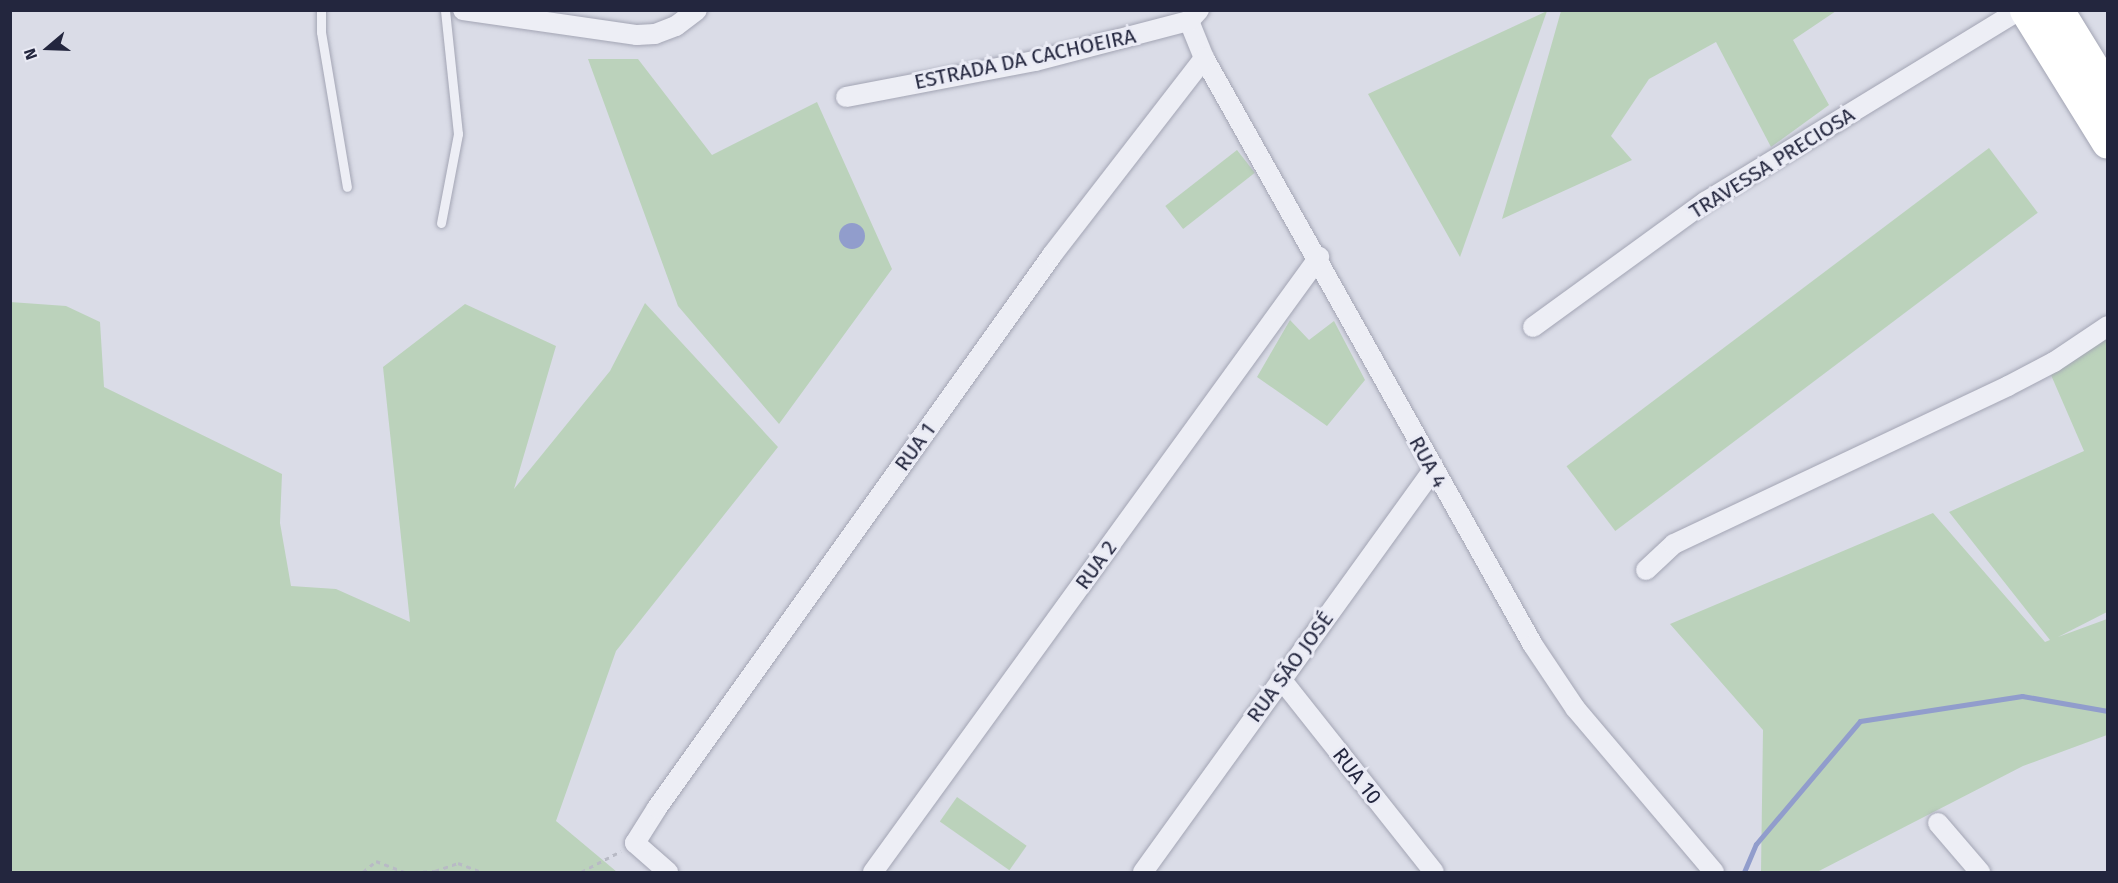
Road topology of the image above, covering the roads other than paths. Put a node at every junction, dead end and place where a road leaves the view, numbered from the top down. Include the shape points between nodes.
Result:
1 (321, 10) edge
2 (445, 10) edge
3 (463, 10) edge
4 (697, 10) edge
5 (2019, 10) edge
6 (2026, 10) edge
7 (2057, 10) edge
8 (1194, 16) edge
9 (1204, 58) junction
10 (2108, 93) edge
11 (846, 97) dead end
12 (2108, 142) edge
13 (347, 188) dead end
14 (441, 223) dead end
15 (1319, 257) junction
16 (2108, 326) edge
17 (1533, 327) dead end
18 (1432, 471) junction
19 (1646, 570) dead end
20 (1281, 679) junction
21 (1938, 823) dead end
22 (1149, 870) edge
23 (668, 873) edge
24 (873, 873) edge
25 (1434, 873) edge
26 (1714, 873) edge
27 (1980, 873) edge

1 - 13 lane via 321,32
2 - 14 lane via 458,134
3 - 4 street via 637,35 655,34 676,26
5 - 17 street, TRAVESSA PRECIOSA via 1705,202
6 - 12 highway
7 - 10 highway
8 - 9 street, RUA 4
8 - 11 street, ESTRADA DA CACHOEIRA via 1035,61
9 - 15 street, RUA 4
9 - 23 street, RUA 1 via 1052,255 635,843
15 - 18 street, RUA 4
15 - 24 street, RUA 2
16 - 19 street via 2054,362 2008,386 1674,544
18 - 20 street, RUA SÃO JOSÉ
18 - 26 street, RUA 4 via 1533,645 1575,708
20 - 22 street, RUA SÃO JOSÉ
20 - 25 street, RUA 10
21 - 27 street

